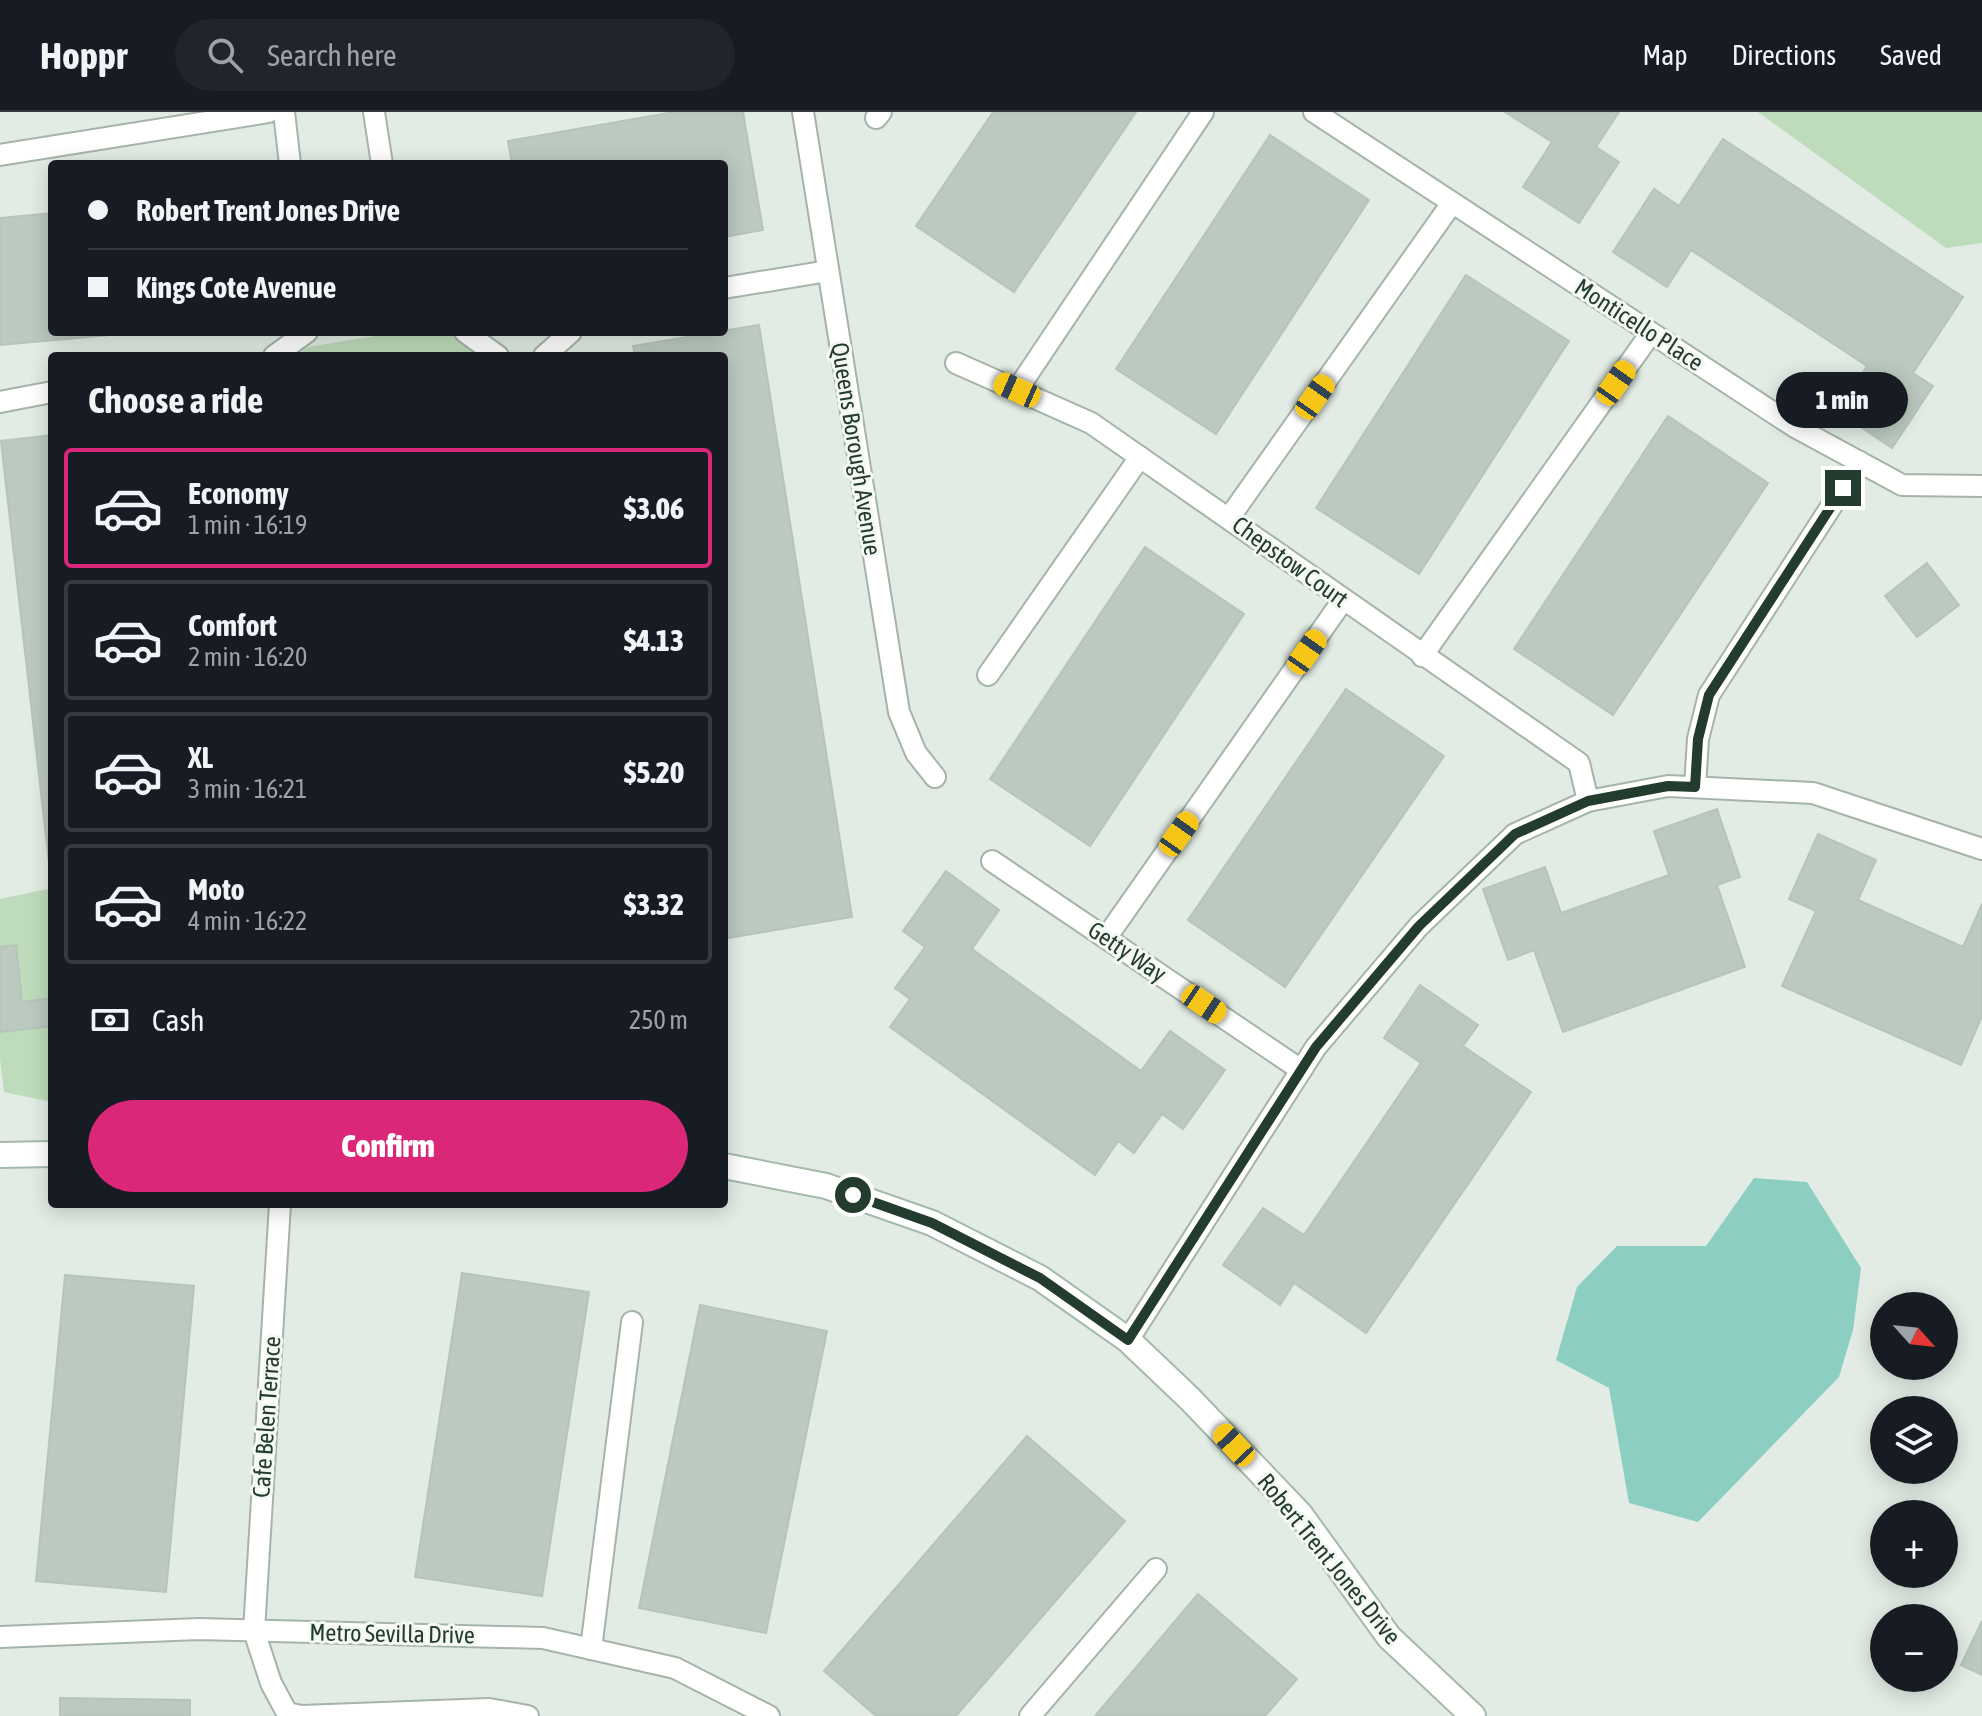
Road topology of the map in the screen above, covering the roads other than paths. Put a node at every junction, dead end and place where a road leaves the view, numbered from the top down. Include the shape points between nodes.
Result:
1 (269, 112) edge
2 (284, 112) edge
3 (374, 112) edge
4 (803, 112) edge
5 (1203, 112) edge
6 (1314, 112) edge
7 (167, 121) edge
8 (0, 155) edge
9 (290, 160) edge
10 (381, 160) edge
11 (1452, 203) junction
12 (828, 271) junction
13 (728, 287) edge
14 (1651, 333) junction
15 (302, 336) edge
16 (470, 336) edge
17 (566, 336) edge
18 (280, 352) edge
19 (492, 352) edge
20 (548, 352) edge
21 (956, 363) dead end
22 (1017, 390) junction
23 (48, 393) edge
24 (0, 402) edge
25 (1140, 457) junction
26 (1860, 462) junction
27 (1982, 486) edge
28 (1229, 518) junction
29 (1343, 600) junction
30 (1422, 656) junction
31 (988, 675) dead end
32 (935, 777) dead end
33 (1695, 787) junction
34 (1588, 801) junction
35 (1982, 849) edge
36 (992, 861) dead end
37 (1106, 938) junction
38 (1301, 1070) junction
39 (48, 1154) edge
40 (0, 1155) edge
41 (728, 1167) edge
42 (280, 1208) edge
43 (632, 1322) dead end
44 (1128, 1340) junction
45 (1156, 1569) dead end
46 (254, 1631) junction
47 (0, 1637) edge
48 (591, 1649) junction
49 (302, 1716) edge
50 (528, 1716) edge
51 (767, 1716) edge
52 (1030, 1716) edge
53 (1473, 1716) edge

1 - 7 lane
2 - 9 lane
3 - 10 lane
4 - 12 lane, Queens Borough Avenue
5 - 22 lane
6 - 11 lane, Monticello Place
7 - 8 lane
11 - 14 lane, Monticello Place
11 - 28 lane
12 - 13 lane
12 - 32 lane, Queens Borough Avenue via 899,712 916,753
14 - 26 lane, Monticello Place via 1795,427
14 - 30 lane
15 - 18 lane
16 - 19 lane
17 - 20 lane
21 - 22 lane, Chepstow Court
22 - 25 lane, Chepstow Court via 1091,423
23 - 24 lane
25 - 28 lane, Chepstow Court
25 - 31 lane
26 - 27 lane, Monticello Place via 1902,485
26 - 33 lane via 1709,695 1698,739
28 - 29 lane, Chepstow Court
29 - 30 lane, Chepstow Court
29 - 37 lane
30 - 34 lane, Chepstow Court via 1579,763
33 - 34 lane via 1668,786
33 - 35 lane via 1813,793
34 - 38 lane via 1515,834 1419,926
36 - 37 lane, Getty Way
37 - 38 lane, Getty Way
38 - 44 lane
39 - 40 street
41 - 44 street, Robert Trent Jones Drive via 826,1186 932,1223 1040,1278
42 - 46 lane, Cafe Belen Terrace
43 - 48 lane
44 - 53 street, Robert Trent Jones Drive via 1300,1514 1389,1637
45 - 52 lane
46 - 47 lane, Metro Sevilla Drive
46 - 48 lane, Metro Sevilla Drive via 543,1638
46 - 49 lane via 287,1713
48 - 51 lane, Metro Sevilla Drive via 675,1668
49 - 50 lane via 489,1709

